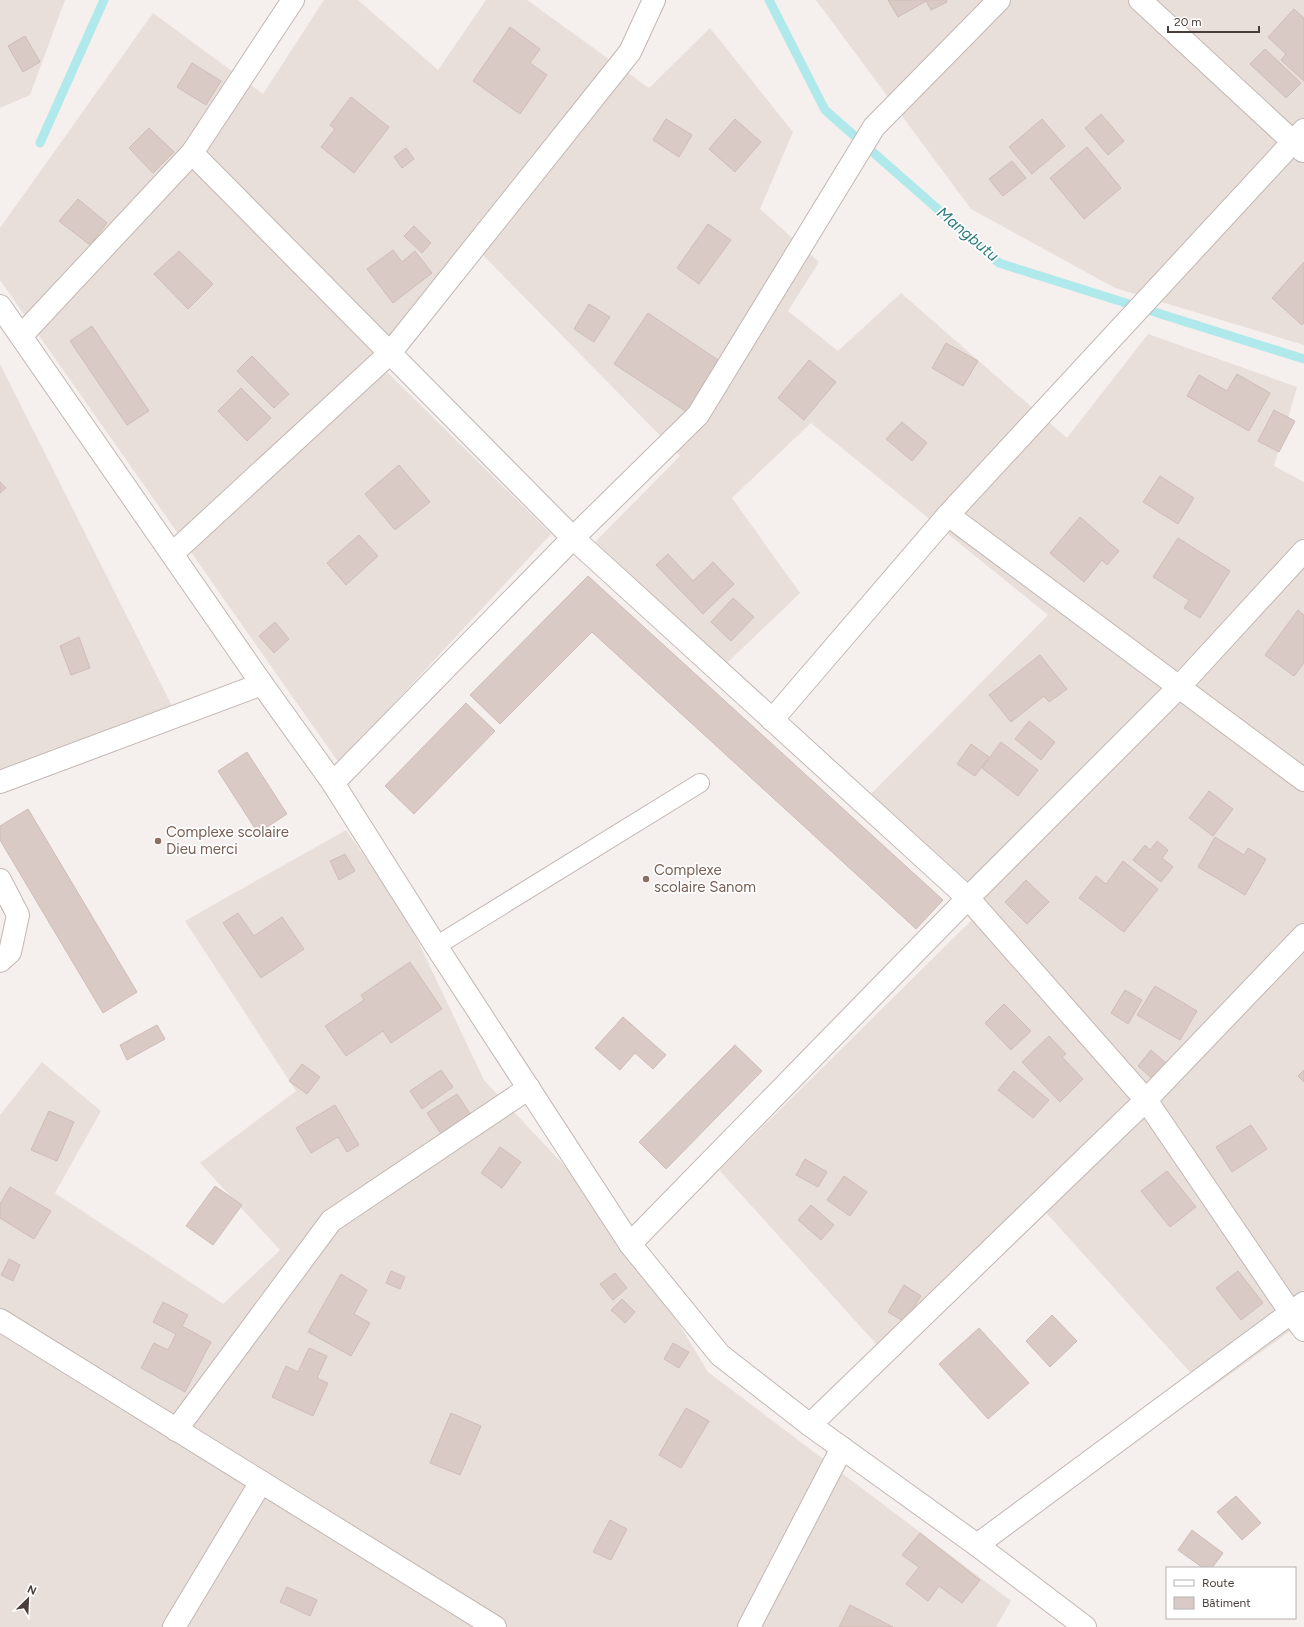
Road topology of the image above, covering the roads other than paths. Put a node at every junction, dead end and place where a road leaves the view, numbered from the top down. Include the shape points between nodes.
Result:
1 (293, 0) edge
2 (654, 0) edge
3 (999, 0) edge
4 (1140, 0) edge
5 (1300, 141) edge
6 (192, 153) junction
7 (0, 306) edge
8 (22, 335) junction
9 (390, 353) junction
10 (948, 515) junction
11 (573, 538) junction
12 (1304, 551) edge
13 (172, 554) junction
14 (262, 684) junction
15 (1179, 687) junction
16 (772, 720) junction
17 (1304, 780) edge
18 (0, 782) edge
19 (332, 782) junction
20 (700, 783) dead end
21 (0, 880) edge
22 (968, 898) junction
23 (1304, 935) edge
24 (436, 946) junction
25 (0, 961) edge
26 (529, 1088) junction
27 (1146, 1100) junction
28 (630, 1244) junction
29 (1297, 1308) edge
30 (0, 1320) edge
31 (1304, 1330) edge
32 (810, 1425) junction
33 (176, 1430) junction
34 (842, 1448) junction
35 (261, 1482) junction
36 (978, 1545) junction
37 (174, 1627) edge
38 (495, 1627) edge
39 (750, 1627) edge
40 (1085, 1627) edge

1 - 6 street
2 - 9 street via 630,52
3 - 11 street via 874,127 698,414
4 - 5 street
5 - 10 street
6 - 8 street
6 - 9 street
7 - 8 street
8 - 13 street
9 - 11 street
9 - 13 street
10 - 15 street
10 - 16 street
11 - 16 street
11 - 19 street
12 - 15 street
13 - 14 street
14 - 18 street
14 - 19 street
15 - 17 street
15 - 22 street
16 - 22 street
19 - 24 street
20 - 24 lane
21 - 25 street via 18,915 10,952
22 - 27 street
22 - 28 street
23 - 27 street
24 - 26 street
26 - 28 street
26 - 33 street via 330,1221
27 - 29 street
27 - 32 street
28 - 32 street via 720,1355
29 - 31 street
29 - 36 street
30 - 33 street
32 - 34 street
33 - 35 street
34 - 36 street
34 - 39 street
35 - 37 street
35 - 38 street
36 - 40 street

